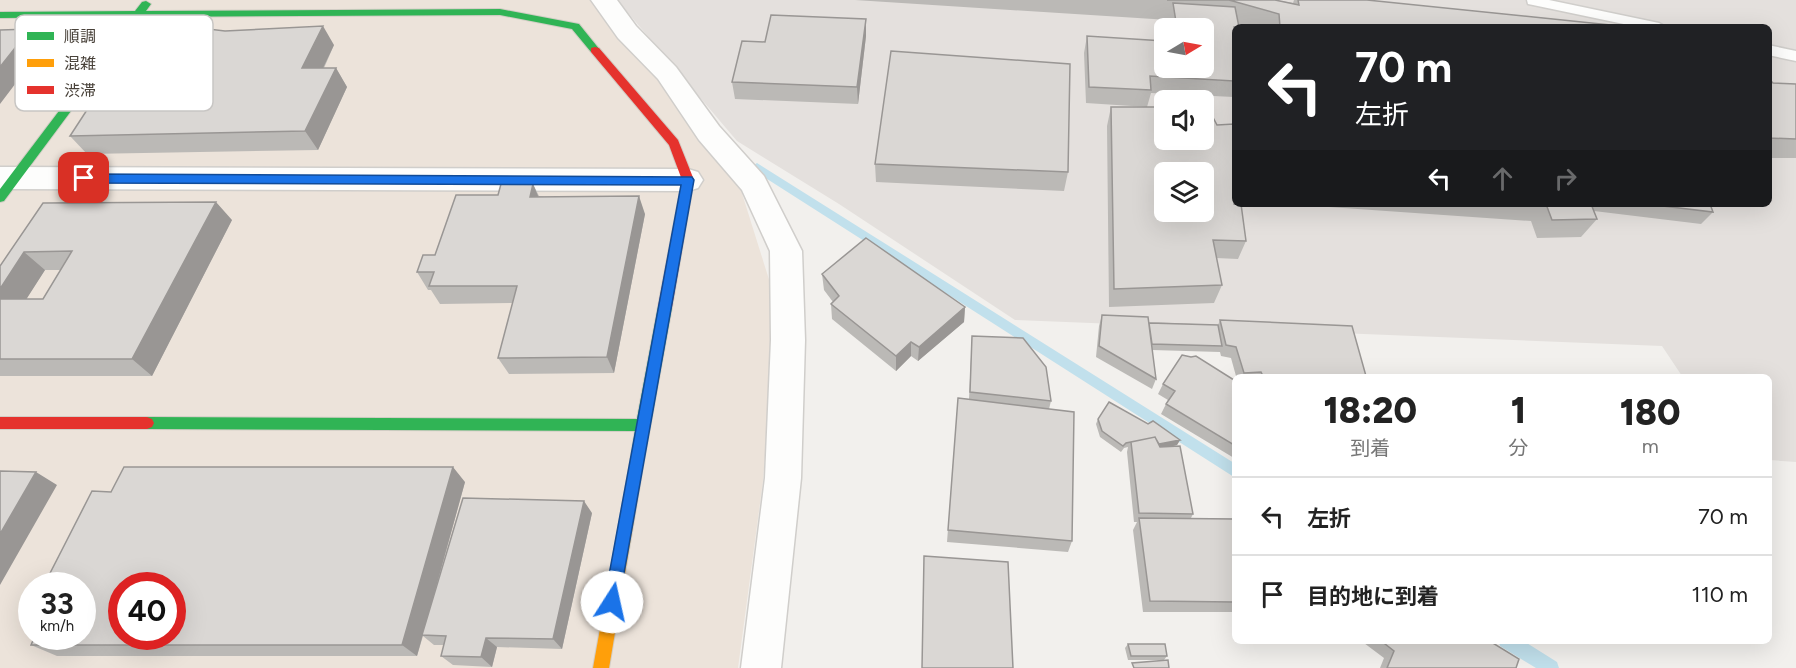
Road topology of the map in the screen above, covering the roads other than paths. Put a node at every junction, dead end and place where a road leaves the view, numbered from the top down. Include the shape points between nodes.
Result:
1 (149, 0) edge
2 (604, 0) edge
3 (1533, 1) edge
4 (0, 15) edge
5 (136, 15) junction
6 (1644, 24) edge
7 (1772, 51) edge
8 (1796, 56) edge
9 (62, 111) edge
10 (688, 180) junction
11 (5, 185) edge
12 (0, 423) edge
13 (643, 425) junction
14 (601, 668) edge
15 (760, 668) edge

1 - 5 street
2 - 15 street via 627,32 668,73 709,133 754,184 786,251 788,340 783,478
3 - 6 lane
4 - 5 street
5 - 10 street via 500,12 575,26 674,143
7 - 8 lane
9 - 11 street
10 - 11 street
10 - 13 street
12 - 13 street
13 - 14 street

